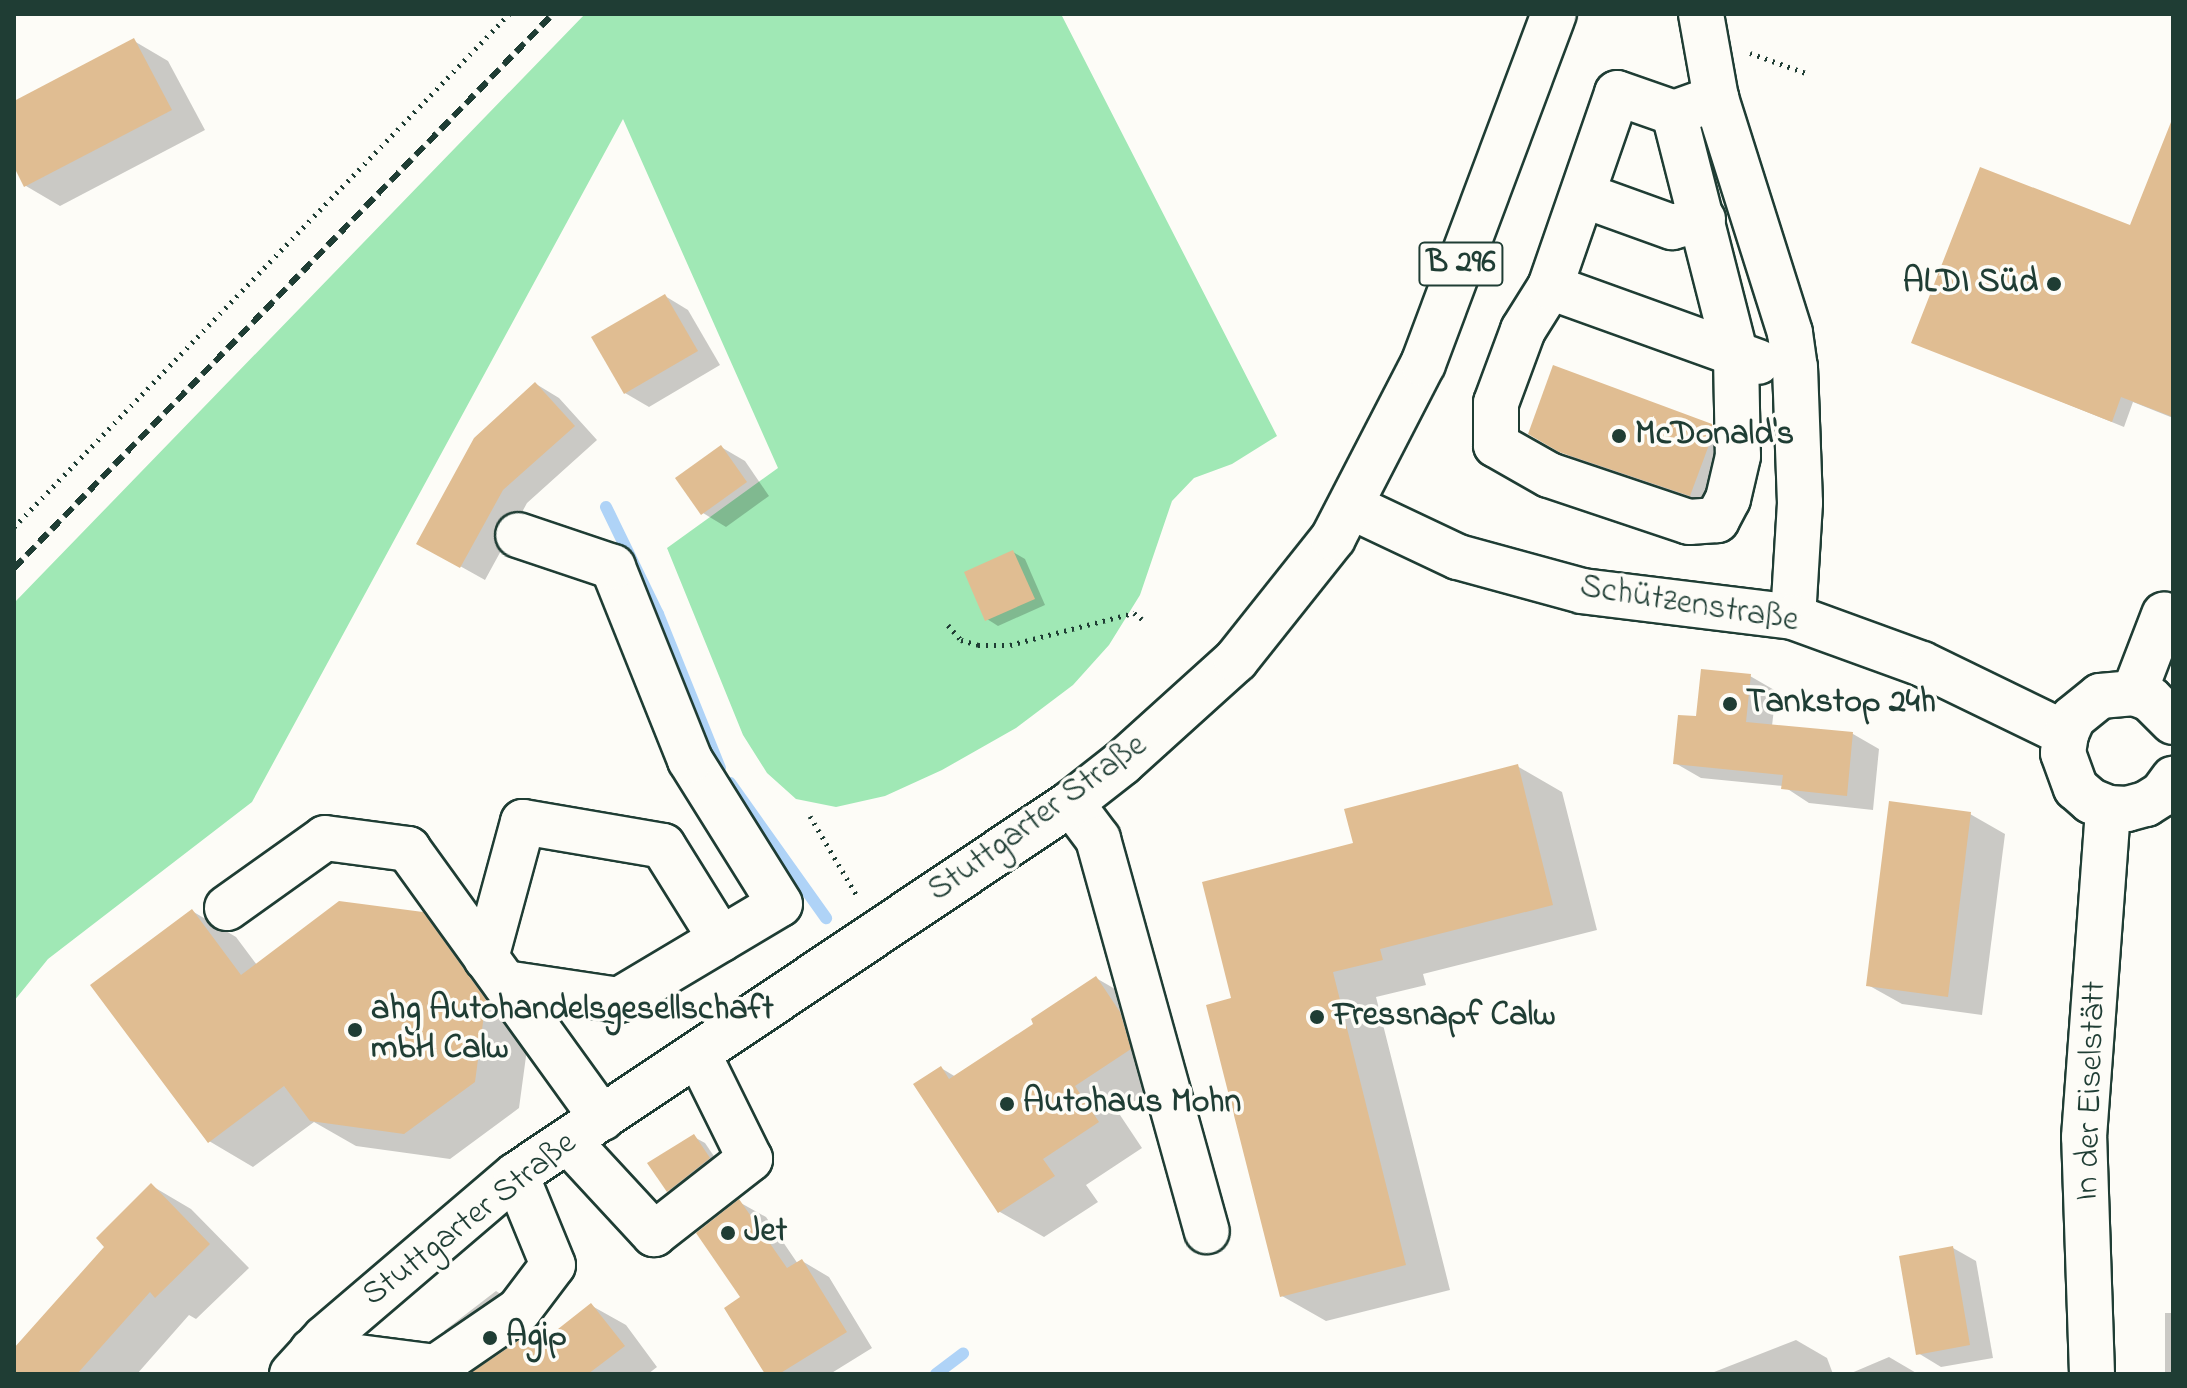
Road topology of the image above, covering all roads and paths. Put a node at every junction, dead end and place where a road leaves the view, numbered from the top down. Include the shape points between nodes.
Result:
1 (509, 14) edge
2 (1554, 14) edge
3 (1701, 14) edge
4 (1716, 98) junction
5 (1674, 113) junction
6 (1583, 195) junction
7 (1703, 219) junction
8 (1550, 287) junction
9 (1736, 356) junction
10 (1795, 367) junction
11 (1352, 507) junction
12 (14, 527) edge
13 (518, 535) dead end
14 (2164, 615) dead end
15 (1793, 617) junction
16 (1142, 619) dead end
17 (948, 625) dead end
18 (2134, 693) junction
19 (2173, 722) edge
20 (2066, 734) junction
21 (2173, 779) edge
22 (1071, 803) junction
23 (2108, 808) junction
24 (810, 816) dead end
25 (859, 898) dead end
26 (227, 908) dead end
27 (721, 939) junction
28 (495, 970) junction
29 (698, 1054) junction
30 (585, 1130) junction
31 (516, 1175) junction
32 (1207, 1231) dead end
33 (302, 1363) edge
34 (2092, 1374) edge

1 - 12 path
2 - 11 main road, Stuttgarter Straße / B 296 via 1423,364
3 - 4 main road
4 - 5 main road
4 - 10 main road via 1790,333
5 - 6 main road via 1617,93
5 - 7 main road
6 - 7 main road via 1672,227
6 - 8 main road
7 - 9 main road
8 - 9 main road
8 - 9 main road via 1523,330 1496,403 1496,445 1549,475 1689,522 1717,520 1738,456
9 - 10 main road
10 - 15 main road via 1800,503
11 - 15 main road, Schützenstraße via 1458,557 1582,591
11 - 22 main road, Stuttgarter Straße / B 296 via 1236,660
13 - 27 main road via 613,567 690,760 780,904
14 - 18 main road
15 - 20 main road, Schützenstraße via 1922,664
16 - 17 path via 1134,613 1010,645 961,640
18 - 19 main road via 2150,699
18 - 20 main road via 2100,696 2084,705
20 - 23 main road via 2063,753 2076,788
21 - 23 main road via 2146,804
22 - 29 main road, Stuttgarter Straße / B 296
22 - 32 main road via 1098,839
23 - 34 main road, In der Eiselstätt via 2084,1137
24 - 25 path
26 - 28 main road via 325,838 408,849
27 - 28 main road via 619,1000
27 - 28 main road via 663,846 523,822
28 - 30 main road
29 - 30 main road, Stuttgarter Straße / B 296
29 - 30 main road via 750,1159 654,1234
30 - 31 main road, Stuttgarter Straße / B 296
31 - 33 main road, Stuttgarter Straße / B 296
31 - 33 main road via 553,1265 519,1310 436,1367

